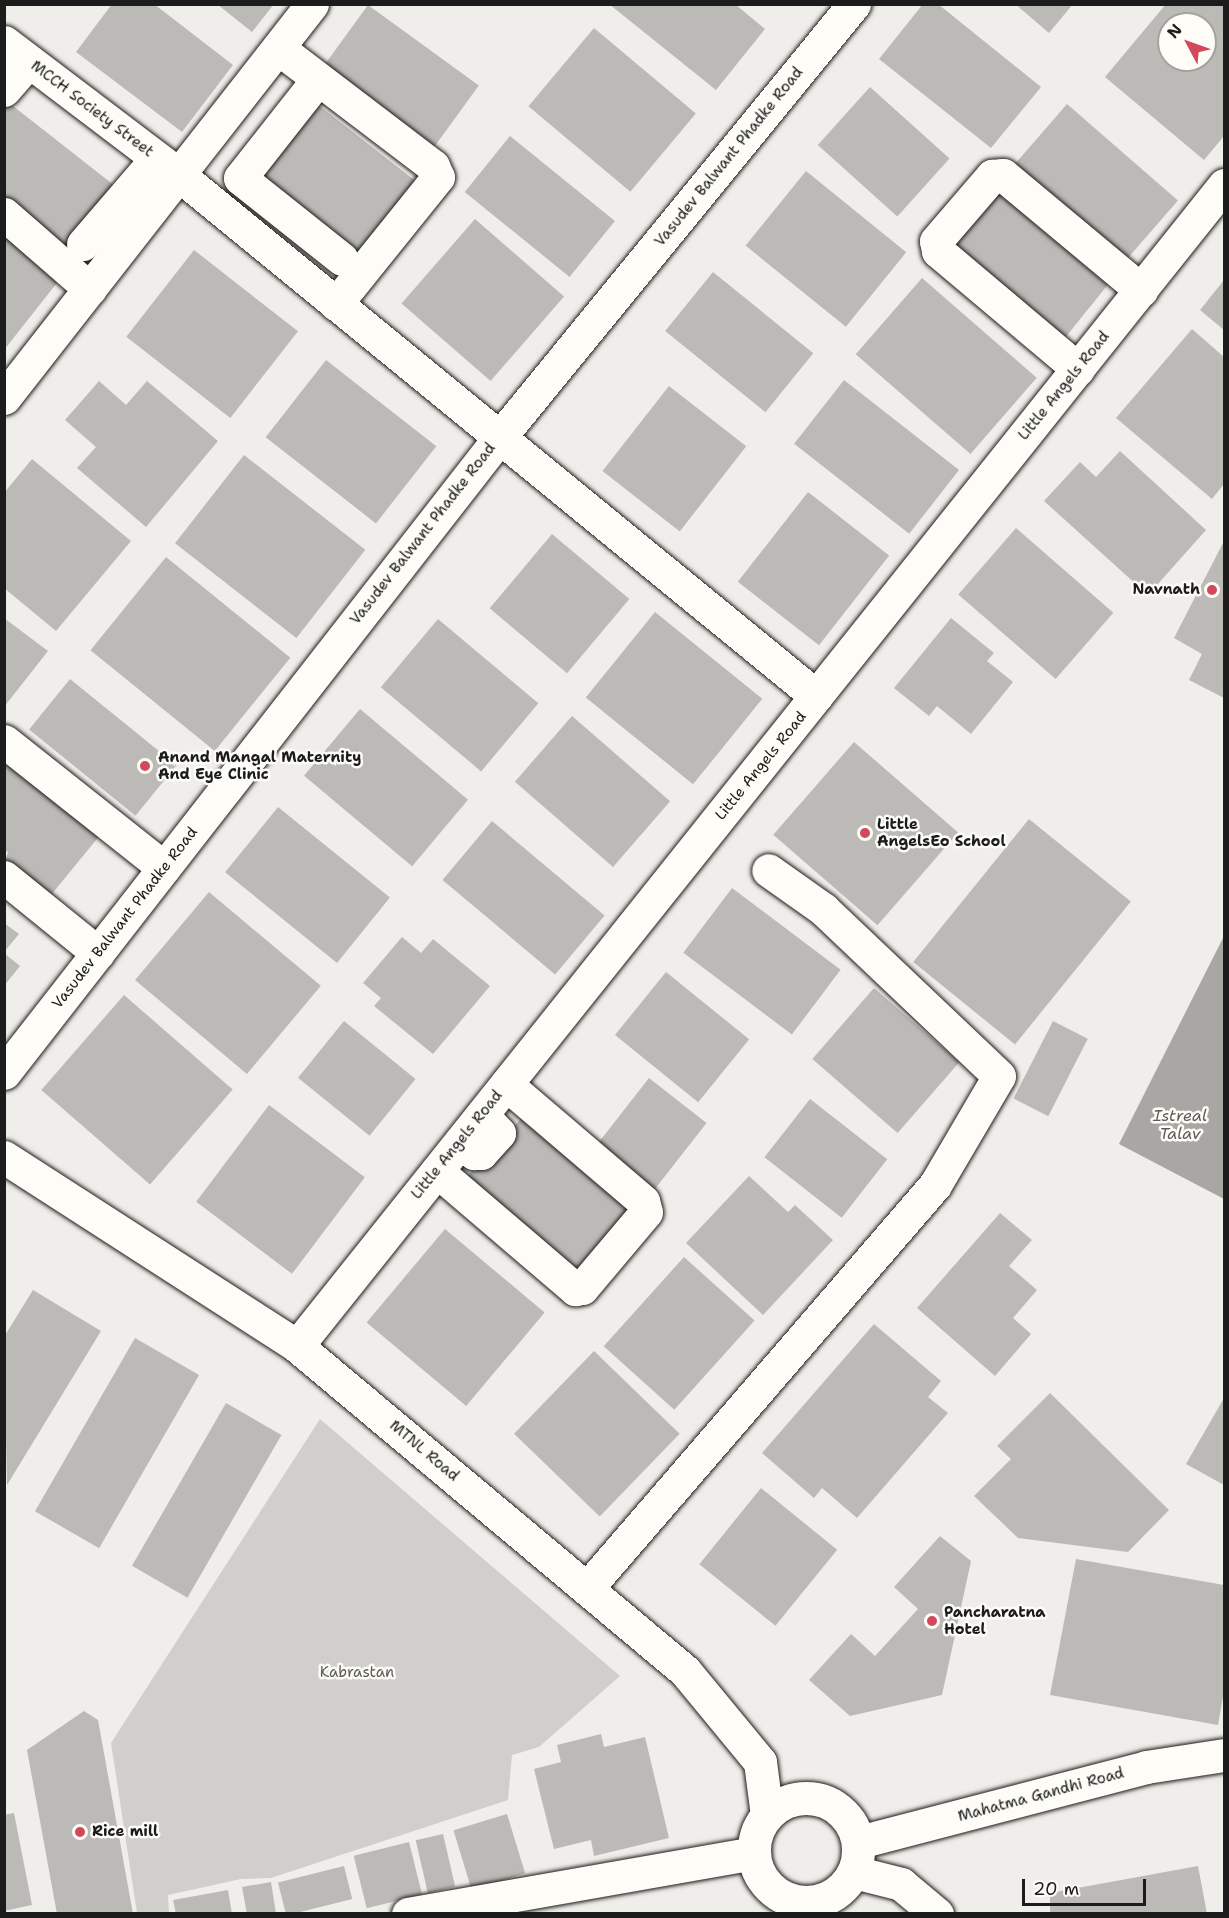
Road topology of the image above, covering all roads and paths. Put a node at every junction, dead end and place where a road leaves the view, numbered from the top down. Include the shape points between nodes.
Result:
1 (312, 4) edge
2 (854, 4) edge
3 (278, 48) junction
4 (17, 52) edge
5 (318, 79) junction
6 (4, 90) edge
7 (201, 147) junction
8 (145, 171) junction
9 (240, 178) junction
10 (1224, 186) edge
11 (4, 214) edge
12 (67, 254) junction
13 (342, 259) dead end
14 (93, 285) junction
15 (1141, 290) junction
16 (336, 304) junction
17 (1078, 369) junction
18 (4, 398) edge
19 (499, 438) junction
20 (816, 696) junction
21 (4, 741) edge
22 (164, 868) junction
23 (768, 870) dead end
24 (4, 877) edge
25 (98, 953) junction
26 (4, 1073) edge
27 (506, 1084) junction
28 (4, 1157) edge
29 (437, 1171) junction
30 (297, 1346) junction
31 (588, 1587) junction
32 (1224, 1755) edge
33 (767, 1815) junction
34 (754, 1853) junction
35 (856, 1857) junction
36 (770, 1902) edge
37 (408, 1914) edge
38 (937, 1914) edge

1 - 3 street
2 - 19 street, Vasudev Balwant Phadke Road
3 - 5 street
3 - 7 street
4 - 6 street
4 - 8 street, MCCH Society Street
5 - 9 street
5 - 16 street via 433,166 438,177
7 - 8 street
7 - 9 street
8 - 12 street
8 - 14 street
8 - 16 street, MCCH Society Street
9 - 13 street
10 - 15 street, Little Angels Road
11 - 12 street
12 - 14 street
14 - 18 street
15 - 17 street, Little Angels Road
15 - 17 street via 1003,175 992,176 936,241 938,251
16 - 19 street, MCCH Society Street
17 - 20 street, Little Angels Road
19 - 20 street, MCCH Society Street
19 - 22 street, Vasudev Balwant Phadke Road
20 - 27 street, Little Angels Road
21 - 22 street
22 - 25 street, Vasudev Balwant Phadke Road
23 - 31 street via 823,909 999,1076 935,1185
24 - 25 street
25 - 26 street, Vasudev Balwant Phadke Road
27 - 29 street, Little Angels Road
27 - 29 street via 643,1202 646,1212 582,1288 575,1289
28 - 30 street, MTNL Road
29 - 30 street, Little Angels Road
30 - 31 street, MTNL Road
31 - 33 street, MTNL Road via 685,1671 760,1762
32 - 35 street, Mahatma Gandhi Road via 1146,1767
33 - 34 street via 755,1839
33 - 35 street via 796,1798 830,1802 849,1819
34 - 36 street
34 - 37 street
35 - 36 street via 845,1885 819,1901
35 - 38 street via 901,1884

